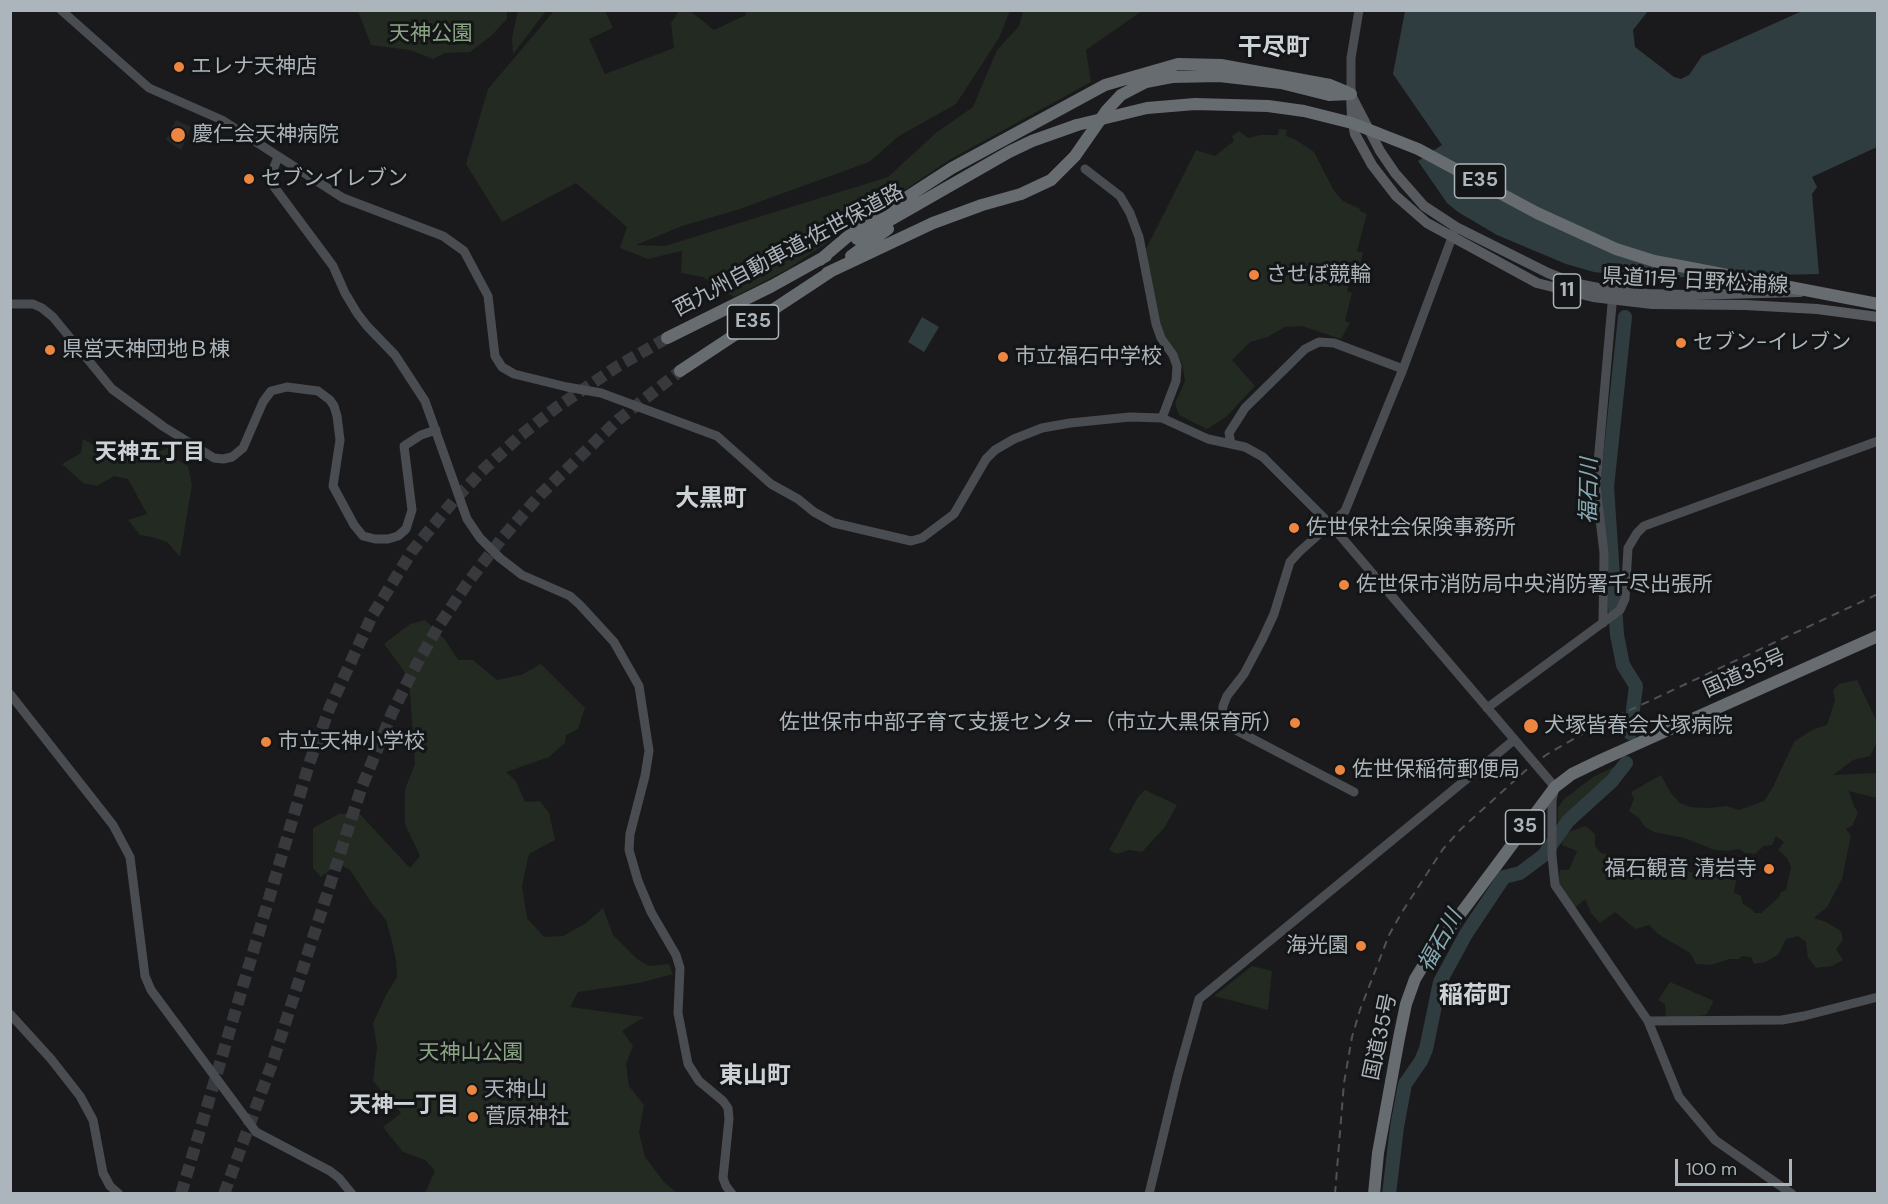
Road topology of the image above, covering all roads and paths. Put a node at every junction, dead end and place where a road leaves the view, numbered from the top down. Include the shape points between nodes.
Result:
1 (61, 10) edge
2 (1359, 10) edge
3 (1351, 94) junction
4 (278, 157) junction
5 (1085, 170) dead end
6 (930, 198) junction
7 (1456, 227) junction
8 (1452, 238) junction
9 (820, 260) junction
10 (827, 273) junction
11 (1614, 296) junction
12 (1878, 298) edge
13 (10, 304) edge
14 (1878, 304) edge
15 (1878, 317) edge
16 (667, 338) tunnel mouth
17 (1403, 369) junction
18 (680, 371) tunnel mouth
19 (1162, 418) junction
20 (436, 430) junction
21 (1878, 441) edge
22 (1231, 444) junction
23 (1331, 525) junction
24 (1604, 623) junction
25 (1878, 636) edge
26 (10, 694) edge
27 (1487, 708) junction
28 (1514, 740) junction
29 (1555, 787) junction
30 (1354, 792) dead end
31 (1878, 997) edge
32 (10, 1014) edge
33 (1648, 1021) junction
34 (119, 1194) edge
35 (352, 1194) edge
36 (732, 1194) edge
37 (1149, 1194) edge
38 (1374, 1194) edge
39 (1791, 1194) edge

1 - 4 street via 149,88 222,120
2 - 3 street
3 - 7 main road, 県道11号 日野松浦線 / 11 via 1395,173 1424,206
3 - 8 main road, 県道11号 日野松浦線 / 11 via 1355,134 1372,165 1411,210
3 - 9 highway via 1330,85 1221,65 1178,64 1105,85 952,168 853,232
3 - 10 highway via 1329,95 1281,83 1219,76 1146,82 1121,95 1075,156 1051,180 933,224
4 - 19 street via 343,198 443,236 464,251 488,296 495,356 502,367 525,377 601,393 717,436 771,484 834,523 911,541 922,538 954,514 986,459 1014,439 1070,423
4 - 20 street via 272,184 333,266 357,313 406,370 425,400
5 - 19 street via 1120,196 1138,237 1156,324 1177,366 1176,381
6 - 9 highway, 西九州自動車道;佐世保道路 / E35
6 - 10 highway, 西九州自動車道;佐世保道路 / E35
6 - 14 highway, 西九州自動車道;佐世保道路 / E35, bridge via 1009,152 1077,125 1147,108 1195,104 1268,106 1352,123 1418,149 1537,213 1616,249 1682,267
7 - 8 street
7 - 11 main road, 県道11号 日野松浦線 / 11 via 1548,273
8 - 11 main road, 県道11号 日野松浦線 / 11 via 1537,283 1566,291
8 - 17 street
9 - 16 highway, 西九州自動車道;佐世保道路 / E35
10 - 18 highway, 西九州自動車道;佐世保道路 / E35
11 - 12 main road, 県道11号 日野松浦線 / 11 via 1815,292
11 - 15 main road, 県道11号 日野松浦線 / 11 via 1652,304 1817,309
11 - 24 street via 1596,486 1604,554
13 - 20 street via 33,304 53,316 112,389 214,458 232,457 243,448 271,391 287,387 318,391 330,400 337,416 340,440 333,486 363,536 388,539 406,529 412,510 404,446
17 - 22 street via 1334,343 1319,342 1305,349 1245,408 1229,433
17 - 23 street via 1345,511
19 - 22 street via 1208,439
20 - 36 street via 467,519 480,538 522,574 570,596 580,605 614,642 639,686 649,751 629,850 651,912 680,968 678,1013 688,1064 699,1081 728,1108 723,1178
21 - 24 street via 1644,526 1628,548 1625,599 1620,610
22 - 23 street via 1263,457
23 - 27 street
23 - 30 street via 1290,562 1274,614 1244,674 1227,696 1223,716 1228,726 1242,735
24 - 27 street
25 - 29 highway, 国道35号 / 35 via 1601,760
26 - 35 street via 113,825 130,857 145,976 151,990 256,1132 330,1171
27 - 28 street
28 - 29 street
28 - 37 street via 1199,999
29 - 33 street via 1555,885
29 - 38 highway, 国道35号 / 35 via 1415,979 1399,1038
31 - 33 street via 1782,1020
32 - 34 street via 80,1096 93,1120 103,1173
33 - 39 street via 1679,1097 1697,1120 1715,1140

